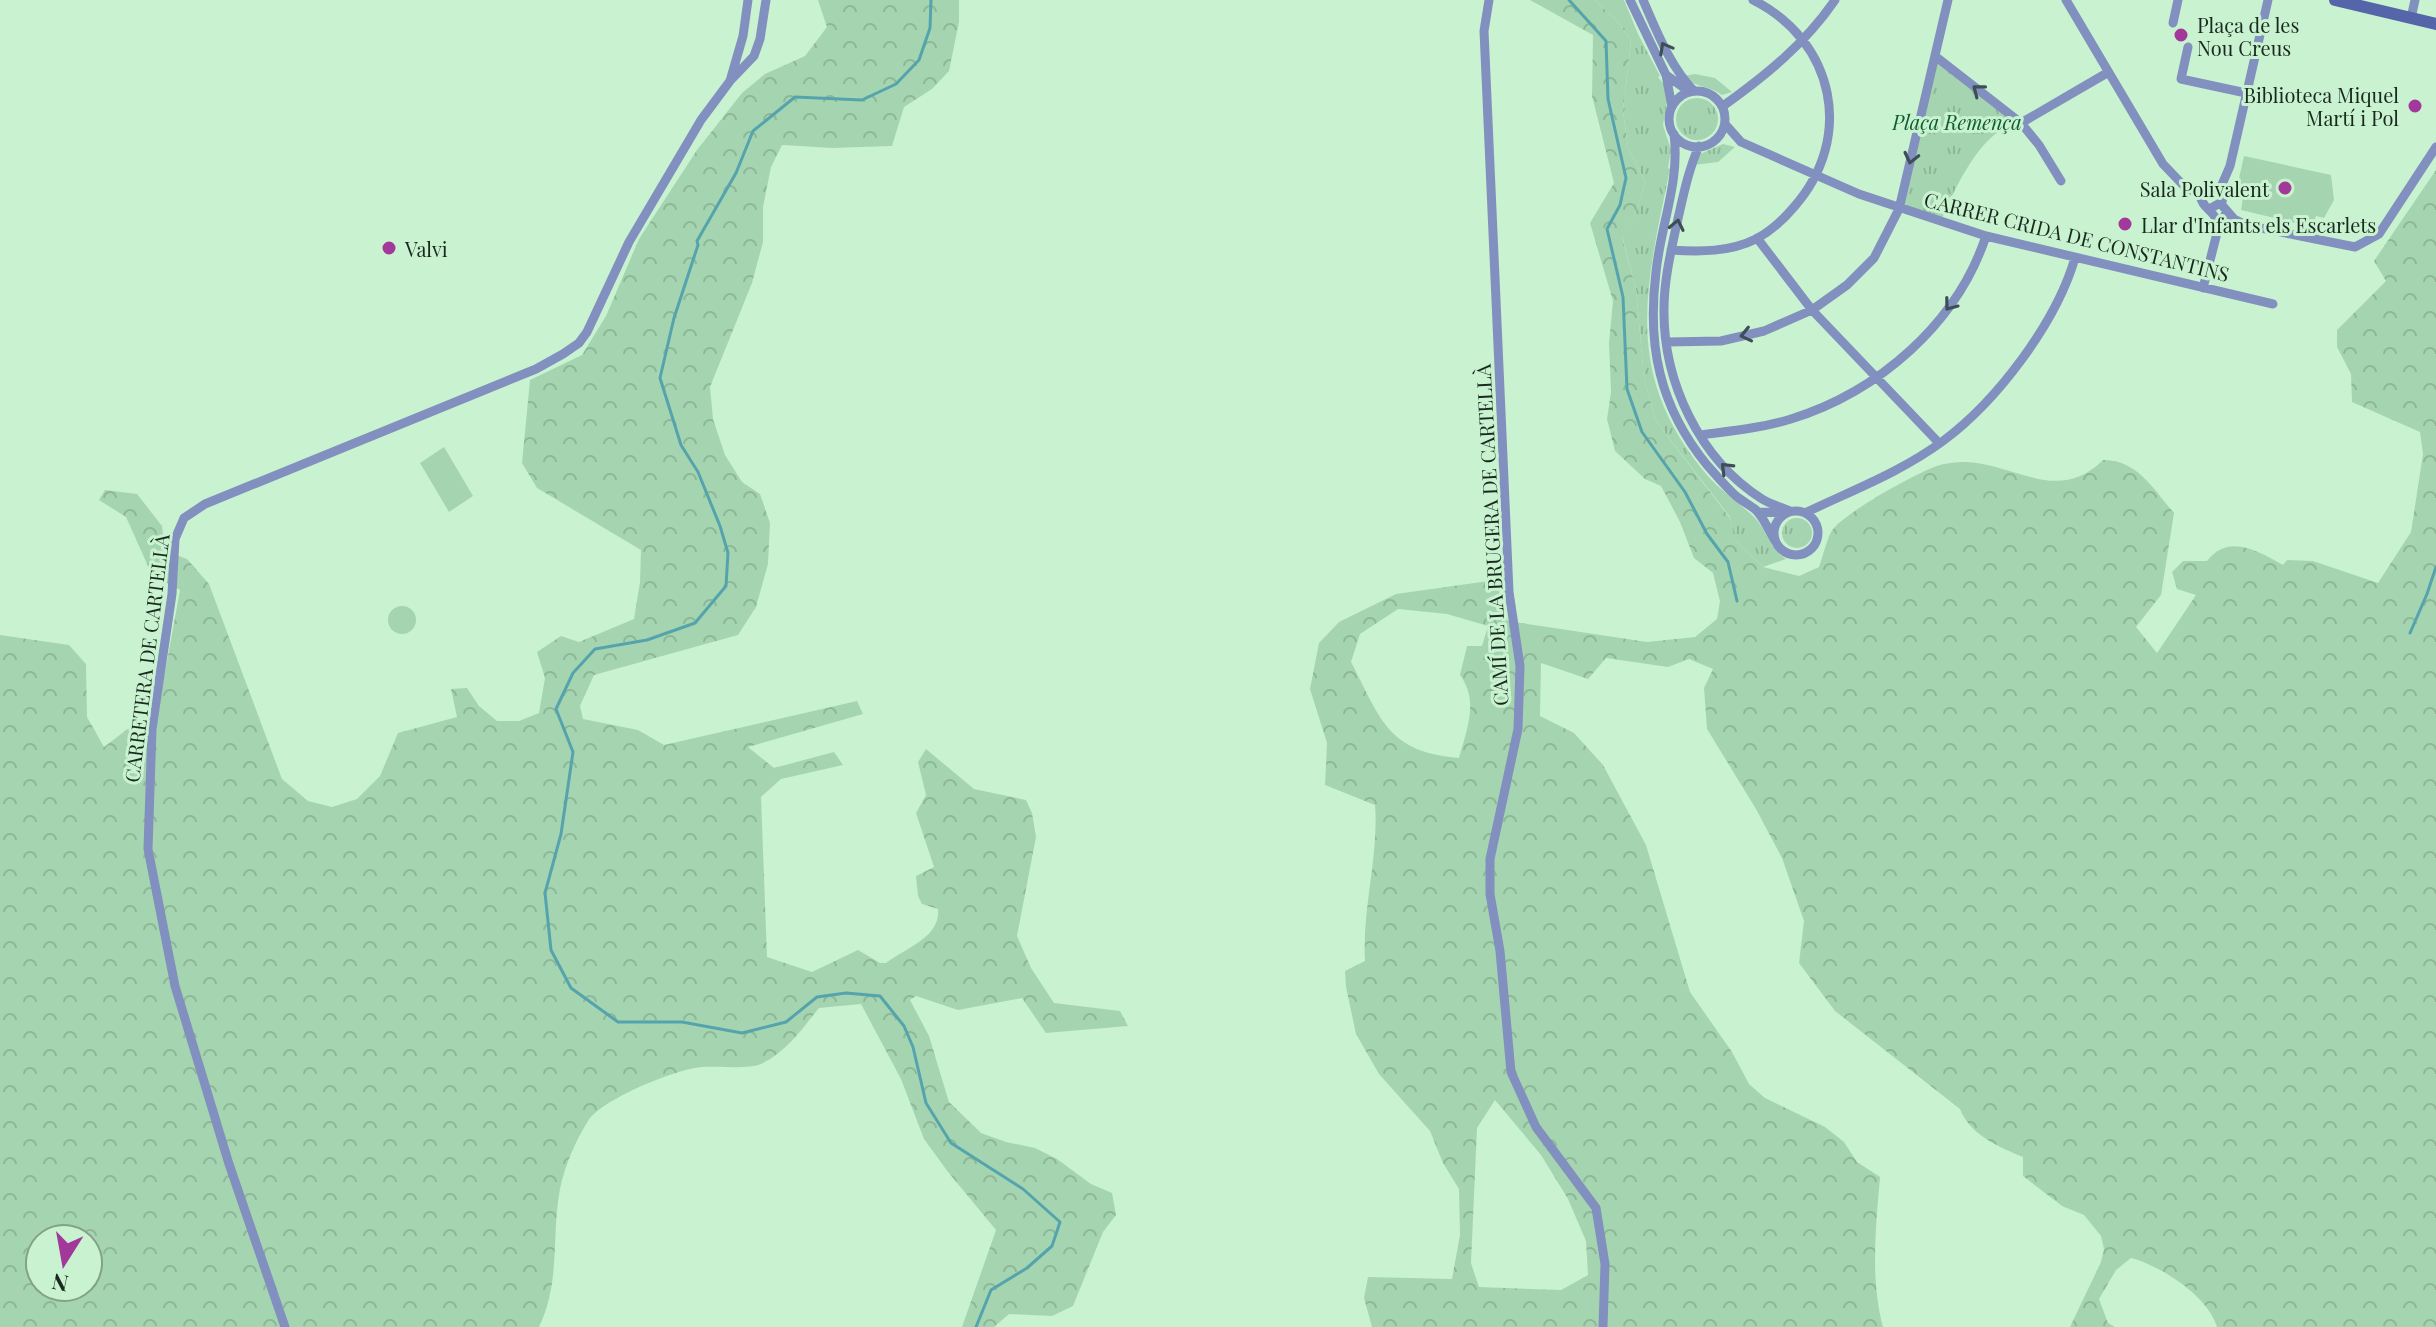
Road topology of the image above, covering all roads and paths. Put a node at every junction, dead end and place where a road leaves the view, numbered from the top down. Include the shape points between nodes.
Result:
1 (748, 0) edge
2 (766, 0) edge
3 (1489, 0) edge
4 (1630, 0) edge
5 (1643, 0) edge
6 (1753, 0) edge
7 (1835, 0) edge
8 (1948, 0) edge
9 (2066, 0) edge
10 (2178, 0) edge
11 (2268, 0) edge
12 (2335, 0) edge
13 (2415, 0) edge
14 (2411, 18) junction
15 (2173, 23) dead end
16 (2436, 24) edge
17 (1804, 39) junction
18 (741, 45) junction
19 (2188, 47) dead end
20 (758, 50) junction
21 (1935, 56) junction
22 (2107, 73) junction
23 (1666, 75) junction
24 (730, 81) junction
25 (1692, 91) junction
26 (2246, 93) junction
27 (1723, 106) junction
28 (1672, 107) junction
29 (2021, 123) junction
30 (1725, 124) junction
31 (1674, 134) junction
32 (1713, 142) junction
33 (1741, 142) junction
34 (1695, 146) junction
35 (2436, 147) edge
36 (1677, 166) junction
37 (1816, 176) junction
38 (2061, 181) dead end
39 (2220, 189) junction
40 (2200, 195) junction
41 (2219, 208) junction
42 (1899, 209) junction
43 (2218, 229) junction
44 (1986, 236) junction
45 (1757, 238) junction
46 (1671, 250) junction
47 (2075, 258) junction
48 (2203, 288) junction
49 (2273, 304) dead end
50 (1812, 310) junction
51 (1667, 342) junction
52 (1876, 378) junction
53 (1700, 435) junction
54 (1939, 443) junction
55 (1758, 512) junction
56 (1788, 512) junction
57 (1807, 512) junction
58 (1775, 541) junction
59 (285, 1327) edge
60 (1603, 1327) edge

1 - 18 street, CARRETERA DE CARTELLÀ
2 - 20 street
3 - 60 street, CAMÍ DE LA BRUGERA DE CARTELLÀ via 1484,31 1508,577 1520,666 1518,729 1490,859 1490,894 1511,1072 1536,1127 1596,1208 1605,1264
4 - 23 street
25 -> 5 street
6 - 17 street via 1772,9
7 - 17 street
8 - 21 street
9 - 22 street
10 - 15 street
11 - 26 street
12 - 14 main road
13 - 14 street
14 - 16 main road
17 - 27 street via 1768,74
17 - 37 street via 1819,65 1829,100 1828,141
18 - 20 street
18 - 24 street, CARRETERA DE CARTELLÀ
19 - 26 street via 2181,79
20 - 24 street, CARRETERA DE CARTELLÀ
29 -> 21 street
21 -> 42 street
22 - 29 street
22 - 40 street via 2163,164
23 - 25 street
23 - 28 street
24 - 59 street, CARRETERA DE CARTELLÀ via 629,242 579,343 536,369 205,504 178,529 152,729 148,849 175,986
25 - 27 street via 1711,94
25 - 28 street
26 - 39 street
27 - 30 street
28 - 31 street
29 - 38 street
30 - 32 street
30 - 33 street, CARRER CRIDA DE CONSTANTINS
31 - 34 street
31 - 36 street
32 - 33 street, CARRER CRIDA DE CONSTANTINS
32 - 34 street
33 - 37 street, CARRER CRIDA DE CONSTANTINS
34 - 36 street
46 -> 34 street
35 - 41 street via 2379,234 2355,247 2246,225
36 - 55 street via 1657,263 1654,350 1683,433 1735,495
37 - 42 street, CARRER CRIDA DE CONSTANTINS
37 - 45 street via 1781,222
39 - 40 street via 2208,186
39 - 41 street
40 - 41 street via 2202,202
41 - 43 street
41 - 43 street
42 - 44 street, CARRER CRIDA DE CONSTANTINS
42 - 50 street via 1874,258
43 - 48 street
44 - 47 street, CARRER CRIDA DE CONSTANTINS
44 -> 52 street via 1950,307
45 - 46 street via 1725,249
45 - 50 street
46 - 51 street via 1664,309
47 - 48 street, CARRER CRIDA DE CONSTANTINS
47 - 54 street via 2064,290 2031,346 1999,388
48 - 49 street, CARRER CRIDA DE CONSTANTINS
50 -> 51 street via 1764,331 1721,341
50 - 52 street
51 - 53 street via 1672,375
52 - 53 street via 1834,403 1789,420
52 - 54 street
56 -> 53 street via 1740,481
54 - 57 street via 1881,479
55 - 56 street
55 - 58 street
56 - 57 street
56 - 58 street via 1777,520
57 - 58 street via 1819,534 1810,551 1792,555

